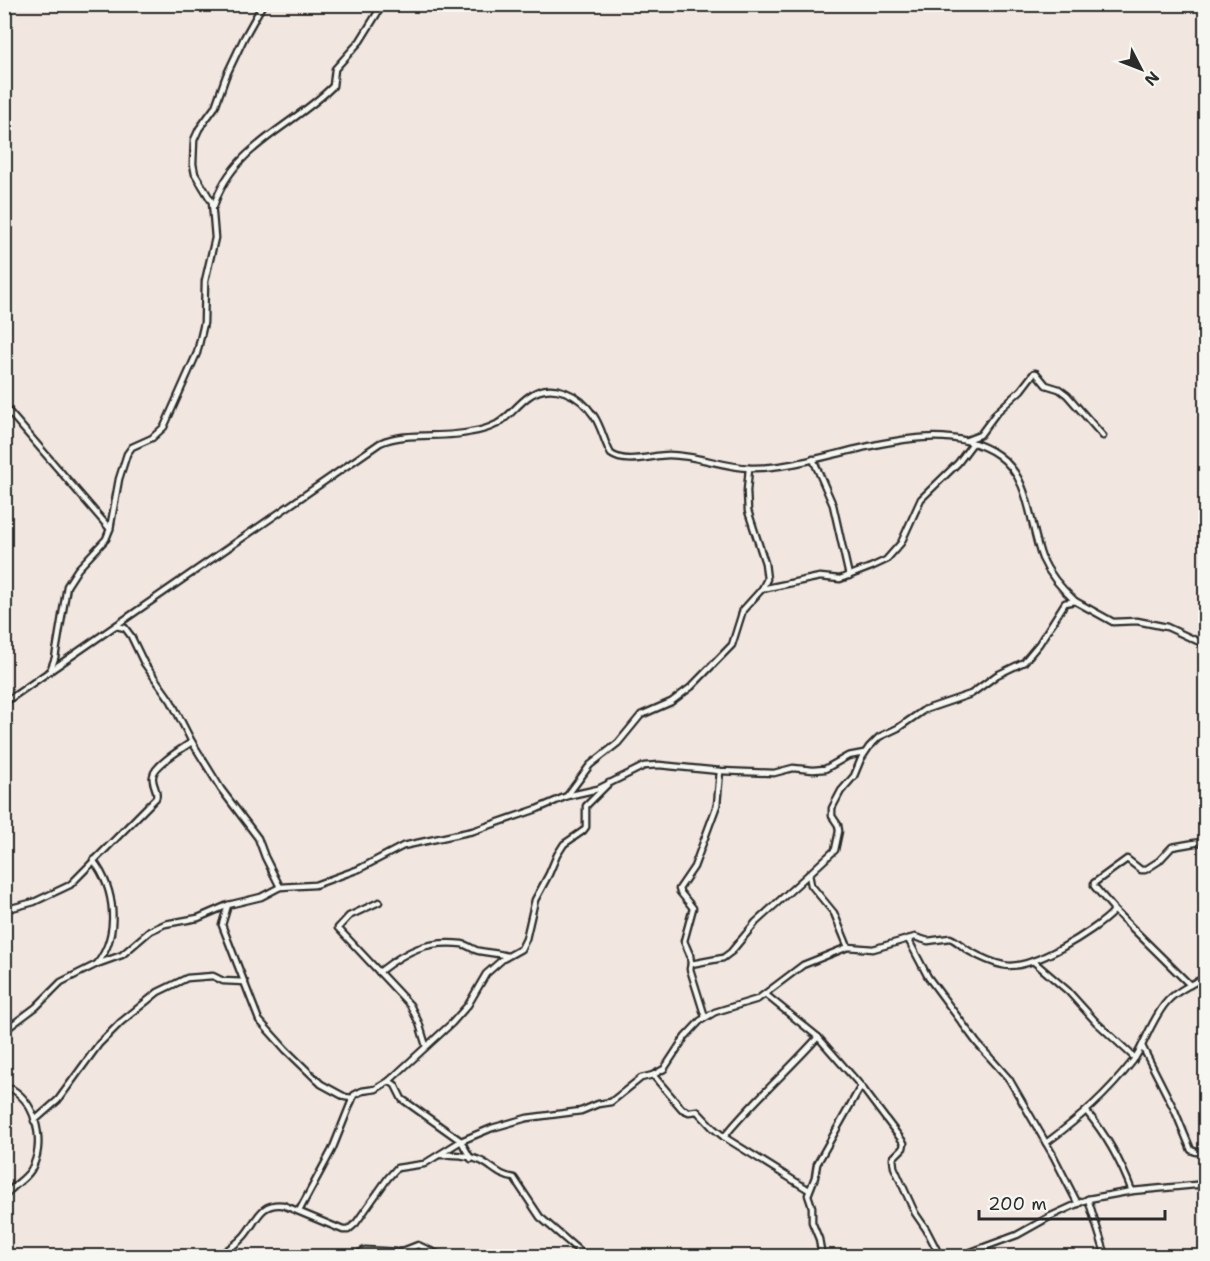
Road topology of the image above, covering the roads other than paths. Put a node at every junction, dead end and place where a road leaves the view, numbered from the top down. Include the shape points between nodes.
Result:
1 (263, 4) edge
2 (383, 4) edge
3 (214, 207) junction
4 (4, 406) edge
5 (1103, 436) dead end
6 (967, 440) junction
7 (973, 443) junction
8 (813, 459) junction
9 (749, 468) junction
10 (110, 529) junction
11 (849, 576) junction
12 (762, 589) junction
13 (1075, 601) junction
14 (114, 626) junction
15 (1206, 645) edge
16 (50, 670) junction
17 (4, 703) edge
18 (192, 742) junction
19 (864, 753) junction
20 (720, 771) junction
21 (609, 783) junction
22 (567, 796) junction
23 (1206, 841) edge
24 (93, 861) junction
25 (809, 874) junction
26 (280, 887) junction
27 (379, 902) dead end
28 (228, 905) junction
29 (4, 910) edge
30 (1114, 910) junction
31 (908, 939) junction
32 (848, 947) junction
33 (507, 956) junction
34 (1033, 961) junction
35 (97, 964) junction
36 (691, 964) junction
37 (379, 972) junction
38 (1206, 977) edge
39 (245, 982) junction
40 (1190, 984) junction
41 (765, 994) junction
42 (705, 1017) junction
43 (4, 1031) edge
44 (818, 1037) junction
45 (426, 1046) junction
46 (1142, 1046) junction
47 (1135, 1058) junction
48 (653, 1075) junction
49 (389, 1081) junction
50 (861, 1086) junction
51 (4, 1090) edge
52 (352, 1098) junction
53 (1087, 1112) junction
54 (34, 1121) junction
55 (724, 1137) junction
56 (461, 1141) junction
57 (1046, 1143) junction
58 (1206, 1151) edge
59 (438, 1155) junction
60 (471, 1159) junction
61 (1206, 1184) edge
62 (809, 1190) junction
63 (1132, 1191) junction
64 (4, 1198) edge
65 (1088, 1199) junction
66 (1078, 1204) junction
67 (299, 1211) junction
68 (217, 1257) edge
69 (353, 1257) edge
70 (442, 1257) edge
71 (585, 1257) edge
72 (822, 1257) edge
73 (940, 1257) edge
74 (960, 1257) edge
75 (1106, 1257) edge

1 - 3 street via 226,76 215,107 194,140 195,174
2 - 3 street via 360,41 336,68 333,86 246,154 222,186
3 - 10 street via 215,238 205,281 200,345 164,427 127,454
4 - 10 street
5 - 6 street via 1063,392 1046,385 1034,373 980,435
6 - 7 street
6 - 8 street via 905,440
7 - 11 street via 921,500 895,552
7 - 13 street via 1001,457 1013,472 1026,496 1042,557 1050,573
8 - 9 street
8 - 11 street via 833,505
9 - 12 street via 748,511 767,575
9 - 14 street via 670,455 616,457 584,404 563,390 544,390 531,395 500,422 482,429 380,442
10 - 16 street via 67,586
11 - 12 street
12 - 22 street via 743,610 732,645 701,679 680,696 641,716 618,743 590,765
13 - 15 street via 1107,620 1160,625
13 - 19 street via 1062,606 1024,662 991,678 971,694 924,710 879,737
14 - 16 street
14 - 18 street via 122,627 131,636
16 - 17 street
18 - 24 street via 154,771 156,798
18 - 26 street via 258,838
19 - 20 street via 820,770
19 - 25 street via 832,808 839,831 835,850
20 - 21 street via 652,765 637,768
20 - 36 street via 717,805 694,867 679,889 693,908 684,941
21 - 22 street
21 - 33 street via 586,806 586,827 556,855 532,906 523,947
22 - 26 street via 473,831 402,846 359,869 315,885
23 - 30 street via 1172,847 1145,870 1127,859 1098,878 1094,886
24 - 29 street via 63,890
24 - 35 street via 106,882 113,916 112,933
25 - 32 street via 811,885 834,913
25 - 36 street via 756,922 731,952 723,958
26 - 28 street via 261,897
27 - 37 street via 349,915 338,928
28 - 35 street via 198,918 156,928 122,955
28 - 39 street via 222,925
30 - 34 street via 1058,950
30 - 40 street
31 - 32 street via 873,949
31 - 34 street via 951,938 969,951 1006,966
31 - 57 street via 924,972 1009,1079
32 - 41 street via 803,964
33 - 37 street via 461,944 432,943 407,953
33 - 45 street via 486,974 452,1023
34 - 47 street
35 - 43 street via 61,982
36 - 42 street
37 - 45 street via 410,1005
38 - 40 street
39 - 52 street via 257,1016 285,1050 321,1084
39 - 54 street via 223,981 213,976 187,978 158,992 99,1044 58,1100
40 - 46 street via 1161,1007
41 - 42 street
41 - 44 street
42 - 48 street via 685,1037 668,1064
44 - 50 street
44 - 55 street via 747,1108
45 - 49 street
46 - 47 street
46 - 58 street via 1191,1150
47 - 53 street
48 - 55 street via 682,1109 698,1111
48 - 56 street via 635,1081 611,1101 581,1111 527,1118
49 - 52 street
49 - 56 street via 402,1099
50 - 62 street via 817,1164
50 - 73 street via 904,1143 893,1158 894,1167
51 - 54 street via 12,1089 24,1098
52 - 67 street via 335,1144
53 - 57 street
53 - 63 street via 1107,1137
54 - 64 street via 38,1153 26,1176
55 - 62 street
56 - 59 street
56 - 60 street
57 - 66 street
59 - 60 street
59 - 67 street via 420,1166 393,1172 348,1230
60 - 71 street via 487,1164 502,1176 514,1178 540,1217
61 - 63 street
62 - 72 street via 812,1222
63 - 65 street
65 - 66 street
65 - 75 street
66 - 74 street via 1017,1235
67 - 68 street via 275,1203 267,1206 243,1237
69 - 70 street via 365,1250 400,1252 418,1245

